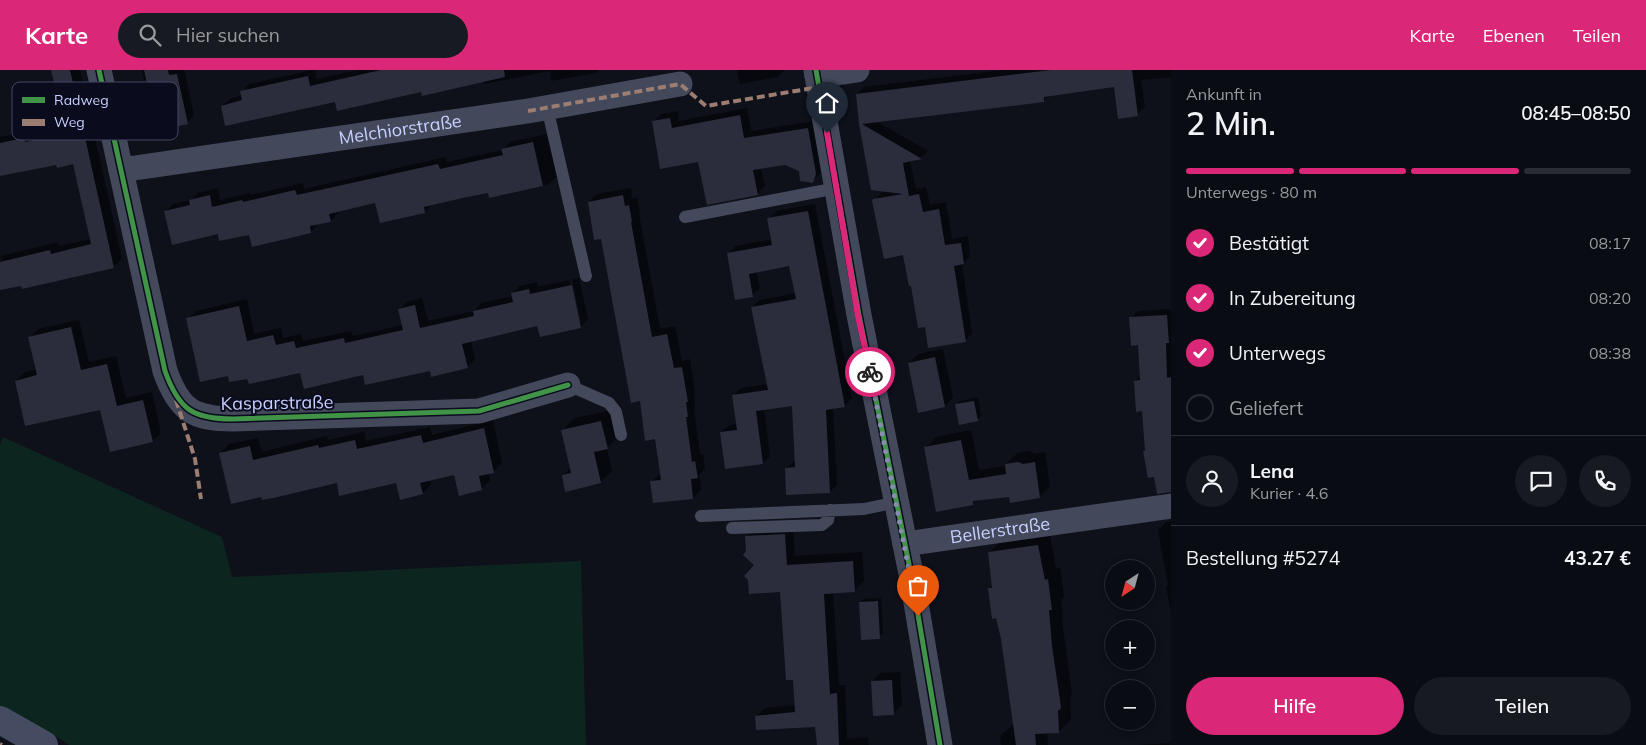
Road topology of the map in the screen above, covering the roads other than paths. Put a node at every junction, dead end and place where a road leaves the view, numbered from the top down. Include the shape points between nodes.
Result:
1 (857, 70) edge
2 (817, 73) edge
3 (680, 84) dead end
4 (547, 107) junction
5 (114, 140) edge
6 (121, 170) junction
7 (837, 188) junction
8 (685, 217) dead end
9 (586, 276) dead end
10 (568, 385) joint
11 (621, 435) dead end
12 (897, 502) junction
13 (1171, 506) edge
14 (830, 510) junction
15 (702, 516) dead end
16 (732, 528) dead end
17 (905, 544) junction
18 (0, 720) edge
19 (44, 745) edge
20 (940, 745) edge

1 - 2 street
2 - 7 street
3 - 4 street, Melchiorstraße
4 - 6 street, Melchiorstraße
4 - 9 lane
5 - 6 street, Kasparstraße
6 - 10 street, Kasparstraße via 165,371 171,388 191,411 213,419 478,411
7 - 8 lane
7 - 12 street via 858,316
10 - 11 lane via 609,403 616,412
12 - 14 lane via 864,509
12 - 17 street
13 - 17 street, Bellerstraße
14 - 15 lane
14 - 16 lane via 828,520 822,525
17 - 20 street
18 - 19 street

